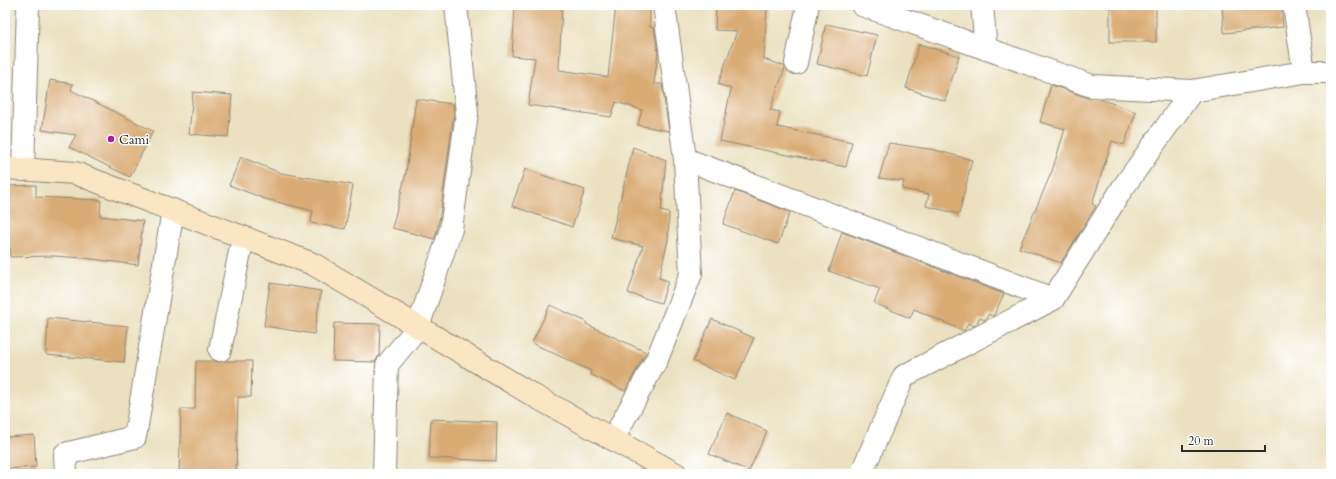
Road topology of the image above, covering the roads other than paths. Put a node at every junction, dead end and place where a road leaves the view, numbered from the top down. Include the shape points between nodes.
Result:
1 (28, 5) edge
2 (456, 5) edge
3 (664, 5) edge
4 (808, 5) edge
5 (862, 5) edge
6 (982, 5) edge
7 (1294, 5) edge
8 (986, 49) junction
9 (796, 63) dead end
10 (1304, 72) junction
11 (1331, 72) edge
12 (1192, 91) junction
13 (685, 159) junction
14 (14, 169) edge
15 (173, 210) junction
16 (243, 237) junction
17 (1053, 299) junction
18 (418, 327) junction
19 (220, 350) dead end
20 (613, 439) junction
21 (66, 474) edge
22 (384, 474) edge
23 (676, 474) edge
24 (861, 474) edge

1 - 14 street
2 - 18 street via 467,112 451,229
3 - 13 street
4 - 9 street
5 - 8 street
6 - 8 street
7 - 10 street
8 - 12 street via 1092,86
10 - 11 street
10 - 12 street
12 - 17 street via 1122,189
13 - 17 street
13 - 20 street via 691,274 657,359
14 - 15 street via 75,173
15 - 16 street
15 - 21 street via 135,437 65,454
16 - 18 street via 313,264
16 - 19 street
17 - 24 street via 904,376
18 - 20 street
18 - 22 street via 387,365
20 - 23 street

